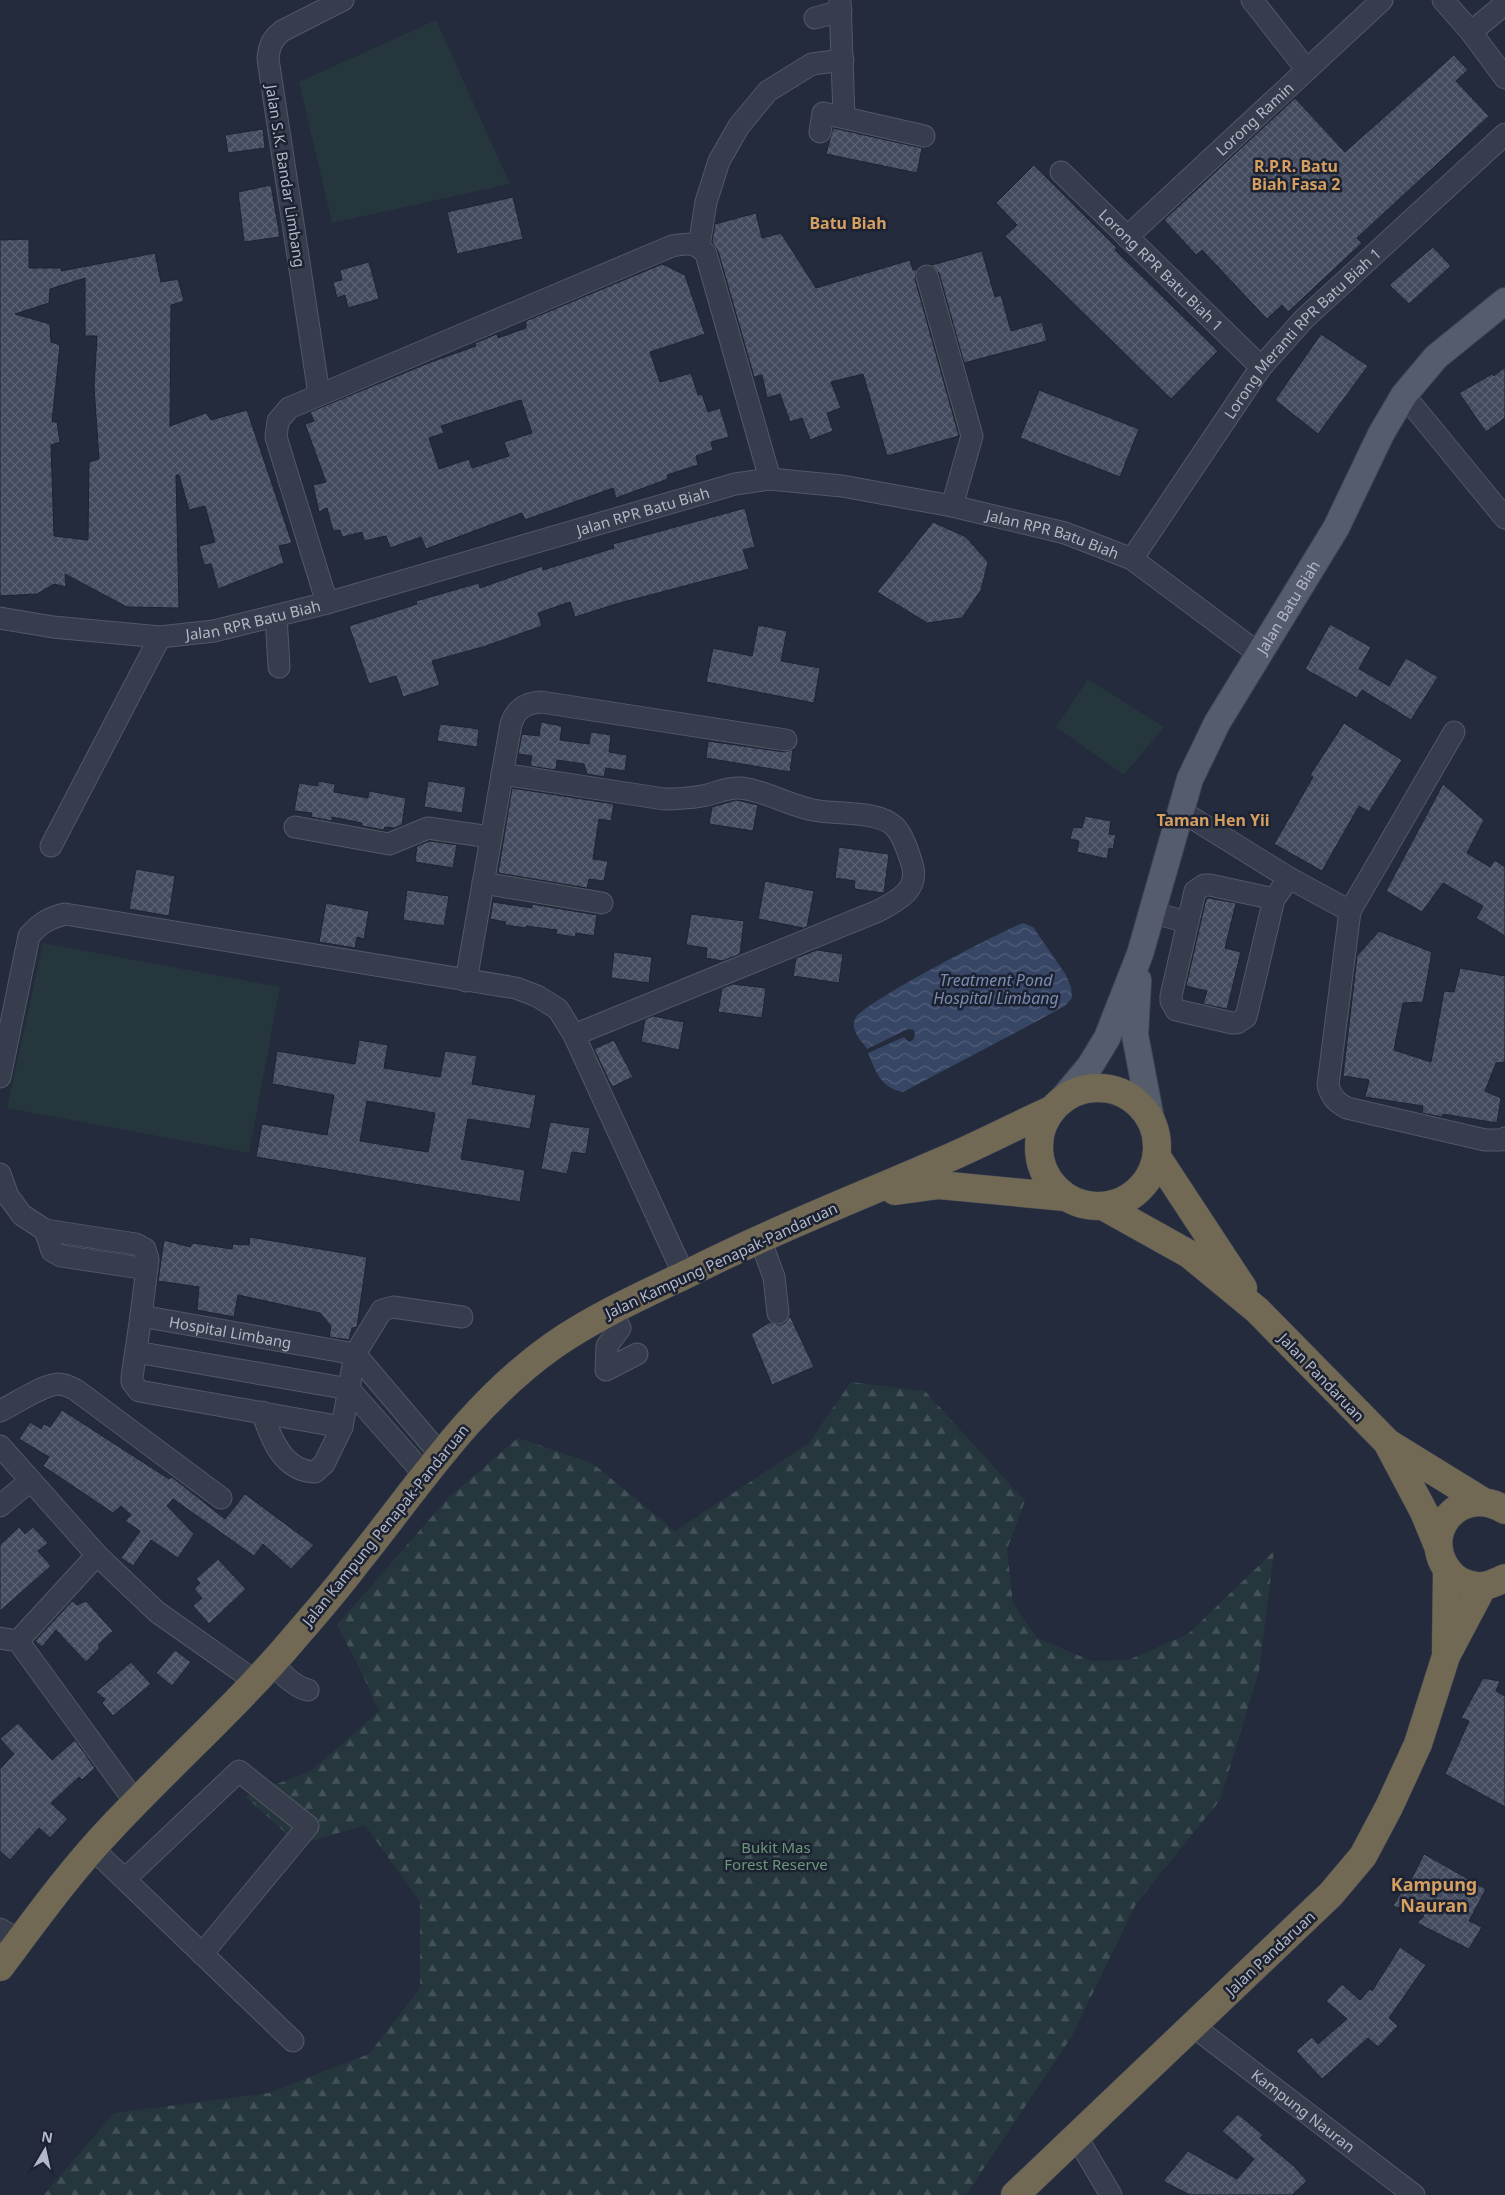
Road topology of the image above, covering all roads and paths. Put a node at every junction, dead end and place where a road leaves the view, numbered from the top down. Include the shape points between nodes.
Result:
1 (343, 0) edge
2 (1252, 0) edge
3 (1382, 0) edge
4 (1443, 0) edge
5 (1505, 4) edge
6 (841, 5) edge
7 (814, 18) dead end
8 (1471, 32) junction
9 (843, 60) junction
10 (1307, 70) junction
11 (1505, 78) edge
12 (844, 117) junction
13 (820, 132) dead end
14 (1505, 134) edge
15 (924, 136) dead end
16 (1060, 172) dead end
17 (1127, 237) junction
18 (699, 246) junction
19 (928, 276) dead end
20 (1505, 301) edge
21 (1261, 367) junction
22 (319, 394) junction
23 (1404, 395) junction
24 (770, 478) junction
25 (952, 506) junction
26 (1505, 518) edge
27 (1132, 559) junction
28 (327, 603) junction
29 (276, 616) junction
30 (0, 618) edge
31 (160, 637) junction
32 (1258, 653) junction
33 (279, 667) dead end
34 (1454, 732) dead end
35 (786, 740) dead end
36 (502, 774) junction
37 (1181, 810) junction
38 (295, 827) dead end
39 (490, 837) junction
40 (51, 846) dead end
41 (1289, 878) junction
42 (483, 884) junction
43 (1274, 900) junction
44 (602, 903) dead end
45 (1350, 911) junction
46 (1150, 912) junction
47 (1187, 922) junction
48 (1140, 954) junction
49 (466, 981) junction
50 (574, 1035) junction
51 (0, 1077) edge
52 (1058, 1103) junction
53 (1151, 1119) junction
54 (1505, 1138) edge
55 (1157, 1157) junction
56 (0, 1174) edge
57 (858, 1195) junction
58 (1065, 1197) junction
59 (1103, 1206) junction
60 (760, 1239) junction
61 (684, 1275) junction
62 (1257, 1310) junction
63 (611, 1311) junction
64 (778, 1313) dead end
65 (141, 1316) junction
66 (462, 1317) dead end
67 (136, 1352) junction
68 (355, 1354) junction
69 (638, 1354) dead end
70 (349, 1389) junction
71 (0, 1411) edge
72 (262, 1412) junction
73 (342, 1427) junction
74 (1388, 1443) junction
75 (0, 1446) edge
76 (432, 1464) junction
77 (30, 1481) junction
78 (222, 1498) dead end
79 (1493, 1505) edge
80 (0, 1506) edge
81 (96, 1555) junction
82 (1443, 1558) junction
83 (1499, 1580) edge
84 (9, 1640) edge
85 (1446, 1656) junction
86 (263, 1672) junction
87 (308, 1690) dead end
88 (136, 1803) junction
89 (92, 1848) junction
90 (125, 1879) junction
91 (10, 1935) edge
92 (202, 1954) junction
93 (0, 1968) edge
94 (1193, 2026) junction
95 (293, 2041) dead end
96 (1076, 2136) junction
97 (1015, 2195) edge
98 (1111, 2195) edge
99 (1414, 2195) edge

1 - 22 street, Jalan S.K. Bandar Limbang via 282,31 269,48 268,59
2 - 10 street
3 - 10 street, Lorong Ramin
4 - 8 street
5 - 8 street
6 - 7 street
6 - 9 street
8 - 11 street
9 - 12 street
9 - 18 street via 812,64 768,91 739,126 719,161 706,202
10 - 17 street, Lorong Ramin
12 - 13 street via 823,113
12 - 15 street
14 - 21 street, Lorong Meranti RPR Batu Biah 1 via 1304,318
16 - 17 street, Lorong RPR Batu Biah 1
17 - 21 street, Lorong RPR Batu Biah 1
18 - 22 street via 687,243 672,246
18 - 24 street via 706,254
19 - 25 street via 972,436
20 - 23 main road, Jalan Batu Biah via 1436,357
21 - 27 street, Lorong Meranti RPR Batu Biah 1
22 - 28 street via 289,408 278,421 276,437
23 - 26 street
23 - 32 main road, Jalan Batu Biah via 1381,434 1336,528
24 - 25 street, Jalan RPR Batu Biah via 842,486
24 - 28 street, Jalan RPR Batu Biah via 735,484
25 - 27 street, Jalan RPR Batu Biah via 1065,533
27 - 32 street, Jalan RPR Batu Biah
28 - 29 street, Jalan RPR Batu Biah
29 - 31 street, Jalan RPR Batu Biah via 214,631
29 - 33 street
30 - 31 street, Jalan RPR Batu Biah via 53,627
31 - 40 street
32 - 37 main road, Jalan Batu Biah via 1217,723 1190,778
34 - 45 street
35 - 36 street via 531,702 514,714
36 - 39 street
36 - 50 street via 664,800 686,799 738,788 814,810 880,818 894,827 913,866 911,884 904,898 878,911
37 - 41 street
37 - 46 main road, Jalan Batu Biah
38 - 39 street via 389,844 428,828
39 - 42 street
41 - 43 street
41 - 45 street
42 - 44 street
42 - 49 street
43 - 47 street via 1204,885 1193,896
43 - 47 street via 1248,1012 1237,1023 1181,1012 1173,1006 1171,996
45 - 54 street via 1328,1072 1331,1096 1347,1108 1485,1140
46 - 47 street
46 - 48 main road, Jalan Batu Biah
48 - 52 main road via 1107,1038 1090,1066
48 - 53 main road via 1136,1035
49 - 50 street via 516,988 537,996 558,1009
49 - 51 street via 65,914 50,918 29,936
50 - 61 street
52 - 53 highway via 1084,1088 1104,1087 1123,1092 1139,1103
52 - 57 highway, Jalan Kampung Penapak-Pandaruan via 939,1162
52 - 58 highway via 1041,1127 1038,1147 1041,1166
53 - 55 highway via 1158,1137
55 - 59 highway via 1151,1175 1139,1191 1122,1201
55 - 62 highway, Jalan Pandaruan
56 - 65 street via 8,1196 22,1215 45,1230 141,1246 148,1254
57 - 58 highway, Jalan Kampung Penapak-Pandaruan via 939,1185
57 - 60 highway, Jalan Kampung Penapak-Pandaruan
58 - 59 highway via 1084,1205
59 - 62 highway, Jalan Pandaruan via 1189,1254
60 - 61 highway, Jalan Kampung Penapak-Pandaruan
60 - 64 street via 774,1277
61 - 63 highway, Jalan Kampung Penapak-Pandaruan
62 - 74 highway, Jalan Pandaruan
63 - 69 street via 620,1328 607,1346 606,1370
63 - 76 highway, Jalan Kampung Penapak-Pandaruan via 557,1343 516,1374 477,1411
65 - 67 street
65 - 68 street, Hospital Limbang
66 - 68 street via 387,1307 378,1314
67 - 70 street
67 - 72 street via 132,1382 139,1390
68 - 70 street
68 - 76 street
70 - 73 street
70 - 76 street
71 - 78 street via 56,1384 67,1385
72 - 73 street
72 - 73 street via 278,1450 292,1465 304,1471 315,1472 324,1464
74 - 79 highway, Jalan Pandaruan
74 - 82 highway, Jalan Pandaruan via 1424,1512
75 - 77 street
76 - 86 highway, Jalan Kampung Penapak-Pandaruan via 354,1567
77 - 80 street
77 - 81 street
79 - 82 highway via 1467,1503 1445,1520 1439,1532
81 - 84 street
81 - 86 street via 157,1612
82 - 83 highway via 1457,1580 1470,1585
82 - 85 highway, Jalan Pandaruan
83 - 85 highway, Jalan Pandaruan
84 - 88 street
85 - 94 highway, Jalan Pandaruan via 1418,1744 1363,1856 1331,1894
86 - 87 street via 281,1673
86 - 88 highway, Jalan Kampung Penapak-Pandaruan
88 - 89 highway, Jalan Kampung Penapak-Pandaruan
89 - 90 street
89 - 91 highway, Jalan Kampung Penapak-Pandaruan
90 - 92 street
90 - 92 street via 240,1771 308,1826
91 - 93 highway, Jalan Kampung Penapak-Pandaruan
92 - 95 street
94 - 96 highway, Jalan Pandaruan
94 - 99 street, Kampung Nauran
96 - 97 highway, Jalan Pandaruan
96 - 98 street

